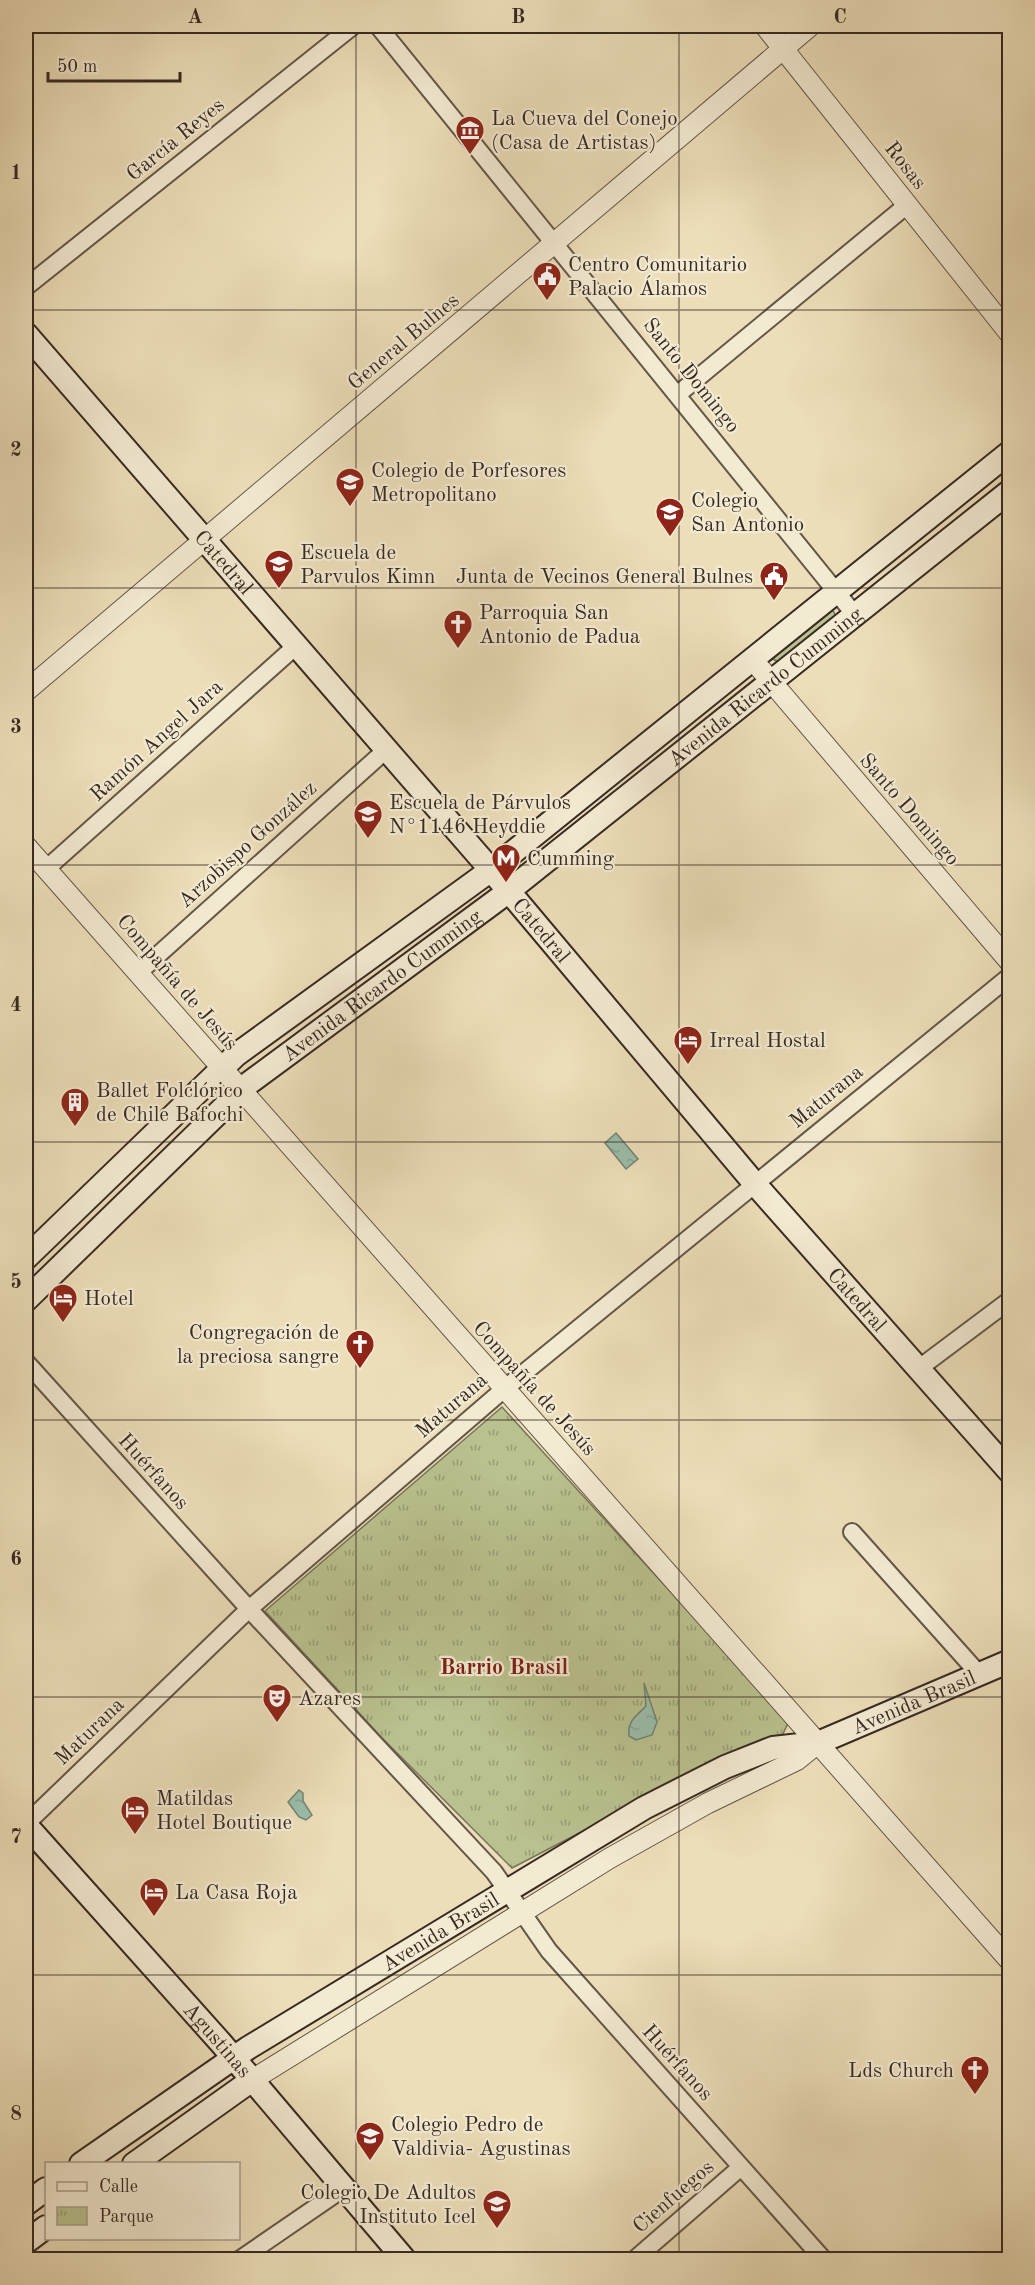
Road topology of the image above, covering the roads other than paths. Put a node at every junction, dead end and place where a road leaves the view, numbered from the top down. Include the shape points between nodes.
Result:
1 (353, 26) edge
2 (378, 26) edge
3 (765, 26) edge
4 (810, 26) edge
5 (784, 48) junction
6 (908, 205) junction
7 (554, 244) junction
8 (26, 287) edge
9 (26, 334) edge
10 (1010, 334) edge
11 (677, 395) junction
12 (1010, 452) edge
13 (1010, 491) edge
14 (205, 541) junction
15 (837, 592) junction
16 (855, 615) junction
17 (297, 645) junction
18 (752, 659) junction
19 (770, 682) junction
20 (26, 691) edge
21 (387, 749) junction
22 (26, 846) edge
23 (46, 869) junction
24 (491, 870) junction
25 (508, 890) junction
26 (1010, 962) edge
27 (138, 973) junction
28 (1010, 976) edge
29 (221, 1067) junction
30 (241, 1090) junction
31 (755, 1184) junction
32 (84, 1200) junction
33 (104, 1222) junction
34 (26, 1258) edge
35 (26, 1300) edge
36 (1010, 1300) edge
37 (26, 1362) edge
38 (918, 1369) junction
39 (503, 1390) junction
40 (1010, 1472) edge
41 (852, 1532) dead end
42 (249, 1609) junction
43 (1010, 1661) edge
44 (979, 1674) junction
45 (818, 1743) junction
46 (26, 1825) edge
47 (506, 1889) junction
48 (521, 1911) junction
49 (1010, 1961) edge
50 (233, 2058) junction
51 (252, 2080) junction
52 (82, 2162) edge
53 (135, 2162) edge
54 (741, 2167) junction
55 (344, 2188) junction
56 (45, 2190) edge
57 (26, 2204) edge
58 (45, 2227) edge
59 (26, 2242) edge
60 (239, 2259) edge
61 (405, 2259) edge
62 (634, 2259) edge
63 (824, 2259) edge

1 - 8 street, García Reyes
2 - 7 street, Santo Domingo
3 - 5 street, Rosas
4 - 5 street, General Bulnes
5 - 6 street, Rosas
5 - 7 street, General Bulnes
6 - 10 street, Rosas
6 - 11 street
7 - 11 street, Santo Domingo
7 - 14 street, General Bulnes
9 - 14 main road, Catedral
11 - 15 street, Santo Domingo
12 - 15 main road, Avenida Ricardo Cumming
13 - 16 main road, Avenida Ricardo Cumming
14 - 17 main road, Catedral
14 - 20 street, General Bulnes
15 - 16 street, Santo Domingo
15 - 18 main road, Avenida Ricardo Cumming
16 - 19 main road, Avenida Ricardo Cumming
17 - 21 main road, Catedral
17 - 23 street, Ramón Angel Jara
18 - 19 street, Santo Domingo
18 - 24 main road, Avenida Ricardo Cumming
19 - 25 main road, Avenida Ricardo Cumming
19 - 26 street, Santo Domingo
21 - 24 main road, Catedral
21 - 27 street, Arzobispo González
22 - 23 street, Compañía de Jesús
23 - 27 street, Compañía de Jesús
24 - 25 main road, Catedral
24 - 29 main road, Avenida Ricardo Cumming
25 - 30 main road, Avenida Ricardo Cumming
25 - 31 main road, Catedral
27 - 29 street, Compañía de Jesús
28 - 31 street, Maturana
29 - 30 street, Compañía de Jesús
29 - 32 main road, Avenida Ricardo Cumming
30 - 33 main road, Avenida Ricardo Cumming
30 - 39 street, Compañía de Jesús
31 - 38 main road, Catedral
31 - 39 street, Maturana
32 - 33 main road
32 - 34 main road, Avenida Ricardo Cumming
33 - 35 main road, Avenida Ricardo Cumming
36 - 38 street
37 - 42 street, Huérfanos
38 - 40 main road, Catedral
39 - 42 street, Maturana
39 - 45 street, Compañía de Jesús
41 - 44 street
42 - 46 street, Maturana
42 - 47 street, Huérfanos
43 - 44 main road, Avenida Brasil
44 - 45 main road, Avenida Brasil
45 - 47 main road, Avenida Brasil via 772,1748 725,1767 644,1808
45 - 48 street, Avenida Brasil via 797,1760 708,1803
45 - 49 street, Compañía de Jesús
46 - 50 main road, Agustinas
47 - 48 street, Huérfanos
47 - 50 main road, Avenida Brasil
48 - 51 street, Avenida Brasil
48 - 54 street, Huérfanos via 549,1951
50 - 51 main road, Agustinas
50 - 52 main road, Avenida Brasil
51 - 53 main road, Avenida Brasil
51 - 55 main road, Agustinas
54 - 62 street, Cienfuegos
54 - 63 street, Huérfanos
55 - 60 street
55 - 61 main road, Agustinas
56 - 57 main road
58 - 59 main road

